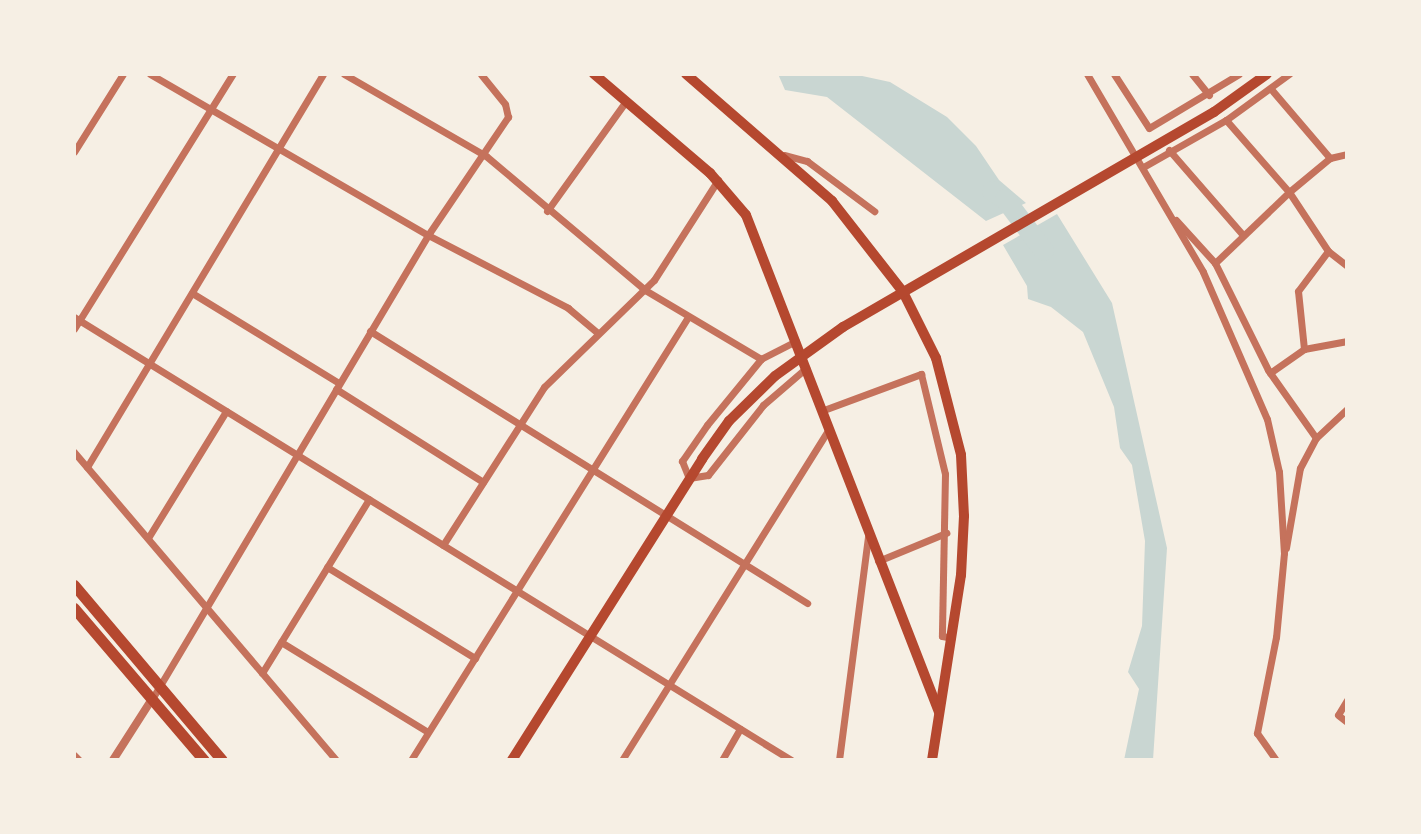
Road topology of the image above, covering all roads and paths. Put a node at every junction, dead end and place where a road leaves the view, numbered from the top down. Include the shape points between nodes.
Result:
1 (123, 74) edge
2 (150, 74) edge
3 (233, 74) edge
4 (323, 74) edge
5 (344, 74) edge
6 (481, 74) edge
7 (594, 74) edge
8 (686, 74) edge
9 (1087, 74) edge
10 (1114, 74) edge
11 (1192, 74) edge
12 (1239, 74) edge
13 (1267, 74) edge
14 (1289, 74) edge
15 (1271, 89) junction
16 (1209, 95) junction
17 (626, 101) junction
18 (211, 109) junction
19 (1226, 120) junction
20 (279, 148) junction
21 (1169, 150) junction
22 (74, 152) edge
23 (1141, 153) junction
24 (1347, 154) edge
25 (784, 155) junction
26 (486, 156) junction
27 (1330, 158) junction
28 (1145, 166) junction
29 (718, 180) junction
30 (1289, 192) junction
31 (547, 211) junction
32 (874, 211) dead end
33 (1174, 219) junction
34 (428, 235) junction
35 (1243, 235) junction
36 (1328, 251) junction
37 (1215, 263) junction
38 (1347, 266) edge
39 (907, 289) junction
40 (645, 290) junction
41 (192, 293) junction
42 (688, 317) junction
43 (77, 318) edge
44 (74, 329) edge
45 (370, 331) junction
46 (598, 333) junction
47 (796, 341) junction
48 (1347, 341) edge
49 (1304, 349) junction
50 (761, 359) junction
51 (150, 364) junction
52 (806, 368) junction
53 (1270, 373) junction
54 (338, 386) junction
55 (1347, 409) edge
56 (226, 411) junction
57 (821, 411) junction
58 (521, 425) junction
59 (828, 430) junction
60 (1316, 438) junction
61 (74, 452) edge
62 (297, 454) junction
63 (87, 467) junction
64 (593, 470) junction
65 (689, 478) junction
66 (483, 482) junction
67 (369, 499) junction
68 (665, 515) junction
69 (946, 533) junction
70 (868, 537) junction
71 (148, 538) junction
72 (443, 545) junction
73 (1284, 553) junction
74 (878, 561) junction
75 (743, 564) junction
76 (327, 567) junction
77 (74, 585) edge
78 (517, 590) junction
79 (807, 603) dead end
80 (74, 608) edge
81 (206, 608) junction
82 (590, 636) junction
83 (952, 638) junction
84 (281, 642) junction
85 (475, 658) junction
86 (262, 673) junction
87 (669, 684) junction
88 (160, 686) junction
89 (152, 699) junction
90 (1347, 700) edge
91 (940, 714) junction
92 (1347, 722) edge
93 (740, 729) junction
94 (428, 732) junction
95 (74, 755) edge
96 (79, 760) edge
97 (113, 760) edge
98 (204, 760) edge
99 (222, 760) edge
100 (336, 760) edge
101 (411, 760) edge
102 (512, 760) edge
103 (622, 760) edge
104 (722, 760) edge
105 (791, 760) edge
106 (839, 760) edge
107 (932, 760) edge
108 (1276, 760) edge

1 - 22 street
2 - 18 street
3 - 18 street
4 - 20 street
5 - 26 street
6 - 26 street via 505,104 508,117
7 - 17 main road
8 - 25 main road
9 - 23 street
10 - 16 street via 1149,128
11 - 16 street
12 - 16 street
13 - 23 main road
14 - 15 street
15 - 19 street
15 - 27 street
17 - 29 main road
17 - 31 street
18 - 20 street
18 - 43 street
19 - 21 street
19 - 30 street
20 - 34 street
20 - 41 street
21 - 28 street
21 - 35 street
23 - 28 street
23 - 39 main road
24 - 27 street
25 - 32 street via 807,161
25 - 39 main road via 832,201
26 - 31 street
26 - 34 street
27 - 30 street
28 - 33 street
29 - 40 street
29 - 47 main road via 746,215
30 - 35 street
30 - 36 street
31 - 40 street
33 - 37 street
33 - 73 street via 1267,419 1279,472
34 - 45 street
34 - 46 street via 568,308
35 - 37 street
36 - 38 street
36 - 49 street via 1298,291
37 - 53 street
39 - 65 main road via 793,361 743,406
39 - 83 main road via 936,358 961,455 962,561
40 - 42 street
40 - 46 street
41 - 51 street
41 - 54 street
42 - 50 street
42 - 64 street
43 - 44 street
43 - 51 street
45 - 54 street
45 - 58 street
46 - 58 street via 558,369
47 - 50 street
47 - 52 main road
48 - 49 street
49 - 53 street
50 - 65 street via 682,461
51 - 56 street
51 - 63 street
52 - 57 main road
52 - 65 street via 763,405 708,475
53 - 60 street
54 - 62 street
54 - 66 street
55 - 60 street
56 - 62 street
56 - 71 street
57 - 59 main road
57 - 69 street via 921,374 945,474
58 - 64 street
58 - 66 street
59 - 70 main road
59 - 75 street
60 - 73 street via 1300,468 1294,523
61 - 63 street
62 - 67 street
62 - 81 street
63 - 71 street
64 - 68 street
64 - 78 street
65 - 68 main road
66 - 72 street
67 - 72 street
67 - 76 street
68 - 75 street
68 - 82 main road
69 - 74 street
69 - 83 street via 942,636
70 - 74 main road
70 - 106 street
71 - 81 street
72 - 78 street
73 - 108 street via 1276,637 1257,733
74 - 91 main road
75 - 79 street
75 - 87 street
76 - 84 street
76 - 85 street
77 - 88 main road
78 - 82 street
78 - 85 street
80 - 89 main road
81 - 86 street
81 - 88 street
82 - 87 street
82 - 102 main road
83 - 91 main road
84 - 86 street
84 - 94 street
85 - 94 street
86 - 100 street
87 - 93 street
87 - 103 street
88 - 89 street
88 - 99 main road
89 - 97 street
89 - 98 main road
90 - 92 street via 1338,715
91 - 107 main road
93 - 104 street
93 - 105 street
94 - 101 street
95 - 96 street

